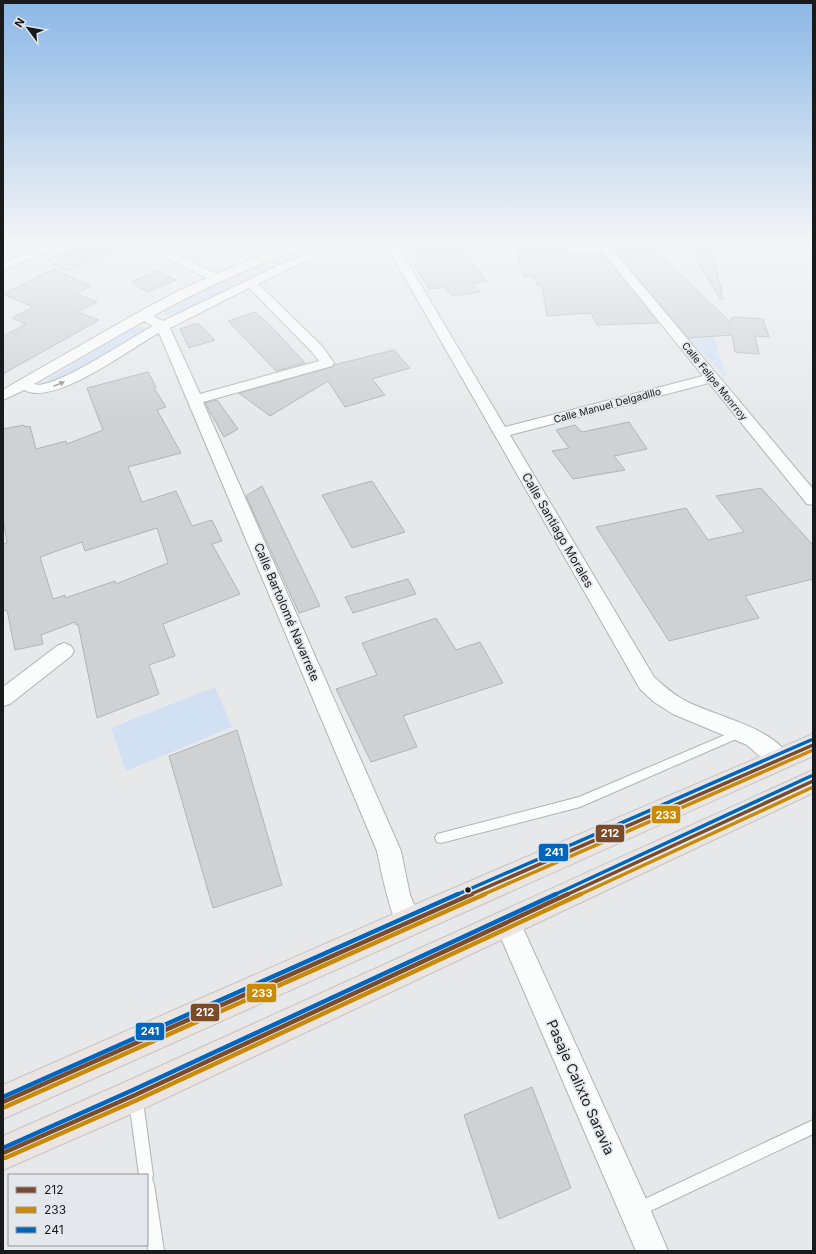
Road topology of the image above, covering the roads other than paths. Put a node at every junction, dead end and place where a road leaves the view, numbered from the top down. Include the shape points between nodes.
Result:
1 (167, 302) edge
2 (211, 302) edge
3 (270, 302) edge
4 (424, 302) edge
5 (649, 302) edge
6 (143, 315) junction
7 (163, 326) junction
8 (712, 378) junction
9 (23, 384) junction
10 (3, 396) edge
11 (196, 400) junction
12 (501, 433) junction
13 (813, 500) edge
14 (64, 651) dead end
15 (3, 698) edge
16 (740, 733) junction
17 (813, 745) edge
18 (779, 759) junction
19 (813, 781) edge
20 (441, 838) dead end
21 (408, 922) junction
22 (508, 924) junction
23 (135, 1095) junction
24 (3, 1102) edge
25 (813, 1127) edge
26 (3, 1153) edge
27 (146, 1174) edge
28 (148, 1191) edge
29 (636, 1210) junction
30 (156, 1251) edge
31 (652, 1251) edge

1 - 6 street
2 - 7 street
3 - 11 street via 317,349 327,363
4 - 12 street, Calle Santiago Morales
5 - 8 street, Calle Felipe Monrroy
6 - 7 street
6 - 9 street
9 -> 7 street via 34,390 44,390 78,376
7 - 11 street, Calle Bartolomé Navarrete
8 - 12 street, Calle Manuel Delgadillo
8 - 13 street, Calle Felipe Monrroy
9 - 10 street
11 - 21 street, Calle Bartolomé Navarrete via 389,851 398,895
12 - 16 street, Calle Santiago Morales via 647,683 680,708
14 - 15 street
16 - 18 street, Calle Santiago Morales via 755,739
16 - 20 lane via 580,802
17 - 18 highway
18 - 21 highway
19 - 22 highway
21 - 24 highway
22 - 23 highway
22 - 29 street, Pasaje Calixto Saravia
23 - 26 highway
23 - 27 lane
25 - 29 lane
28 - 30 lane
29 - 31 street, Pasaje Calixto Saravia

